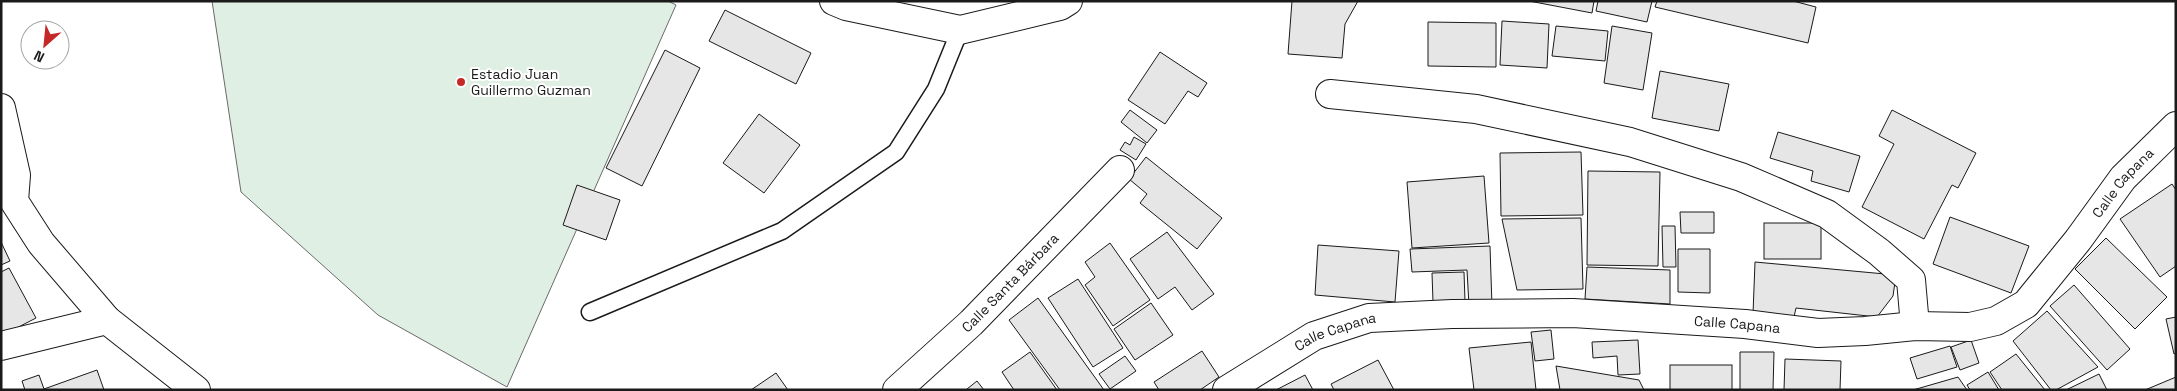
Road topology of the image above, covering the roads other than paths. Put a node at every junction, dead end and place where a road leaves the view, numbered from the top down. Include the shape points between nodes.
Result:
1 (834, 1) edge
2 (1068, 1) edge
3 (960, 30) junction
4 (1330, 94) dead end
5 (1, 108) edge
6 (2176, 126) edge
7 (1120, 170) dead end
8 (8, 196) edge
9 (590, 312) dead end
10 (107, 320) junction
11 (1915, 326) junction
12 (1, 346) edge
13 (196, 390) edge
14 (897, 390) edge
15 (1227, 390) edge

1 - 3 street
2 - 3 street via 1060,6
3 - 9 lane via 936,90 896,152 782,231
4 - 11 street via 1476,109 1630,142 1741,177 1827,214 1879,252 1911,280
5 - 8 street via 16,175
6 - 11 street, Calle Capana via 2123,178 2026,304 1996,321 1970,327
7 - 14 street, Calle Santa Bárbara via 971,323
8 - 10 street via 41,242
10 - 12 street
10 - 13 street
11 - 15 street, Calle Capana via 1818,332 1573,313 1368,318 1314,336

